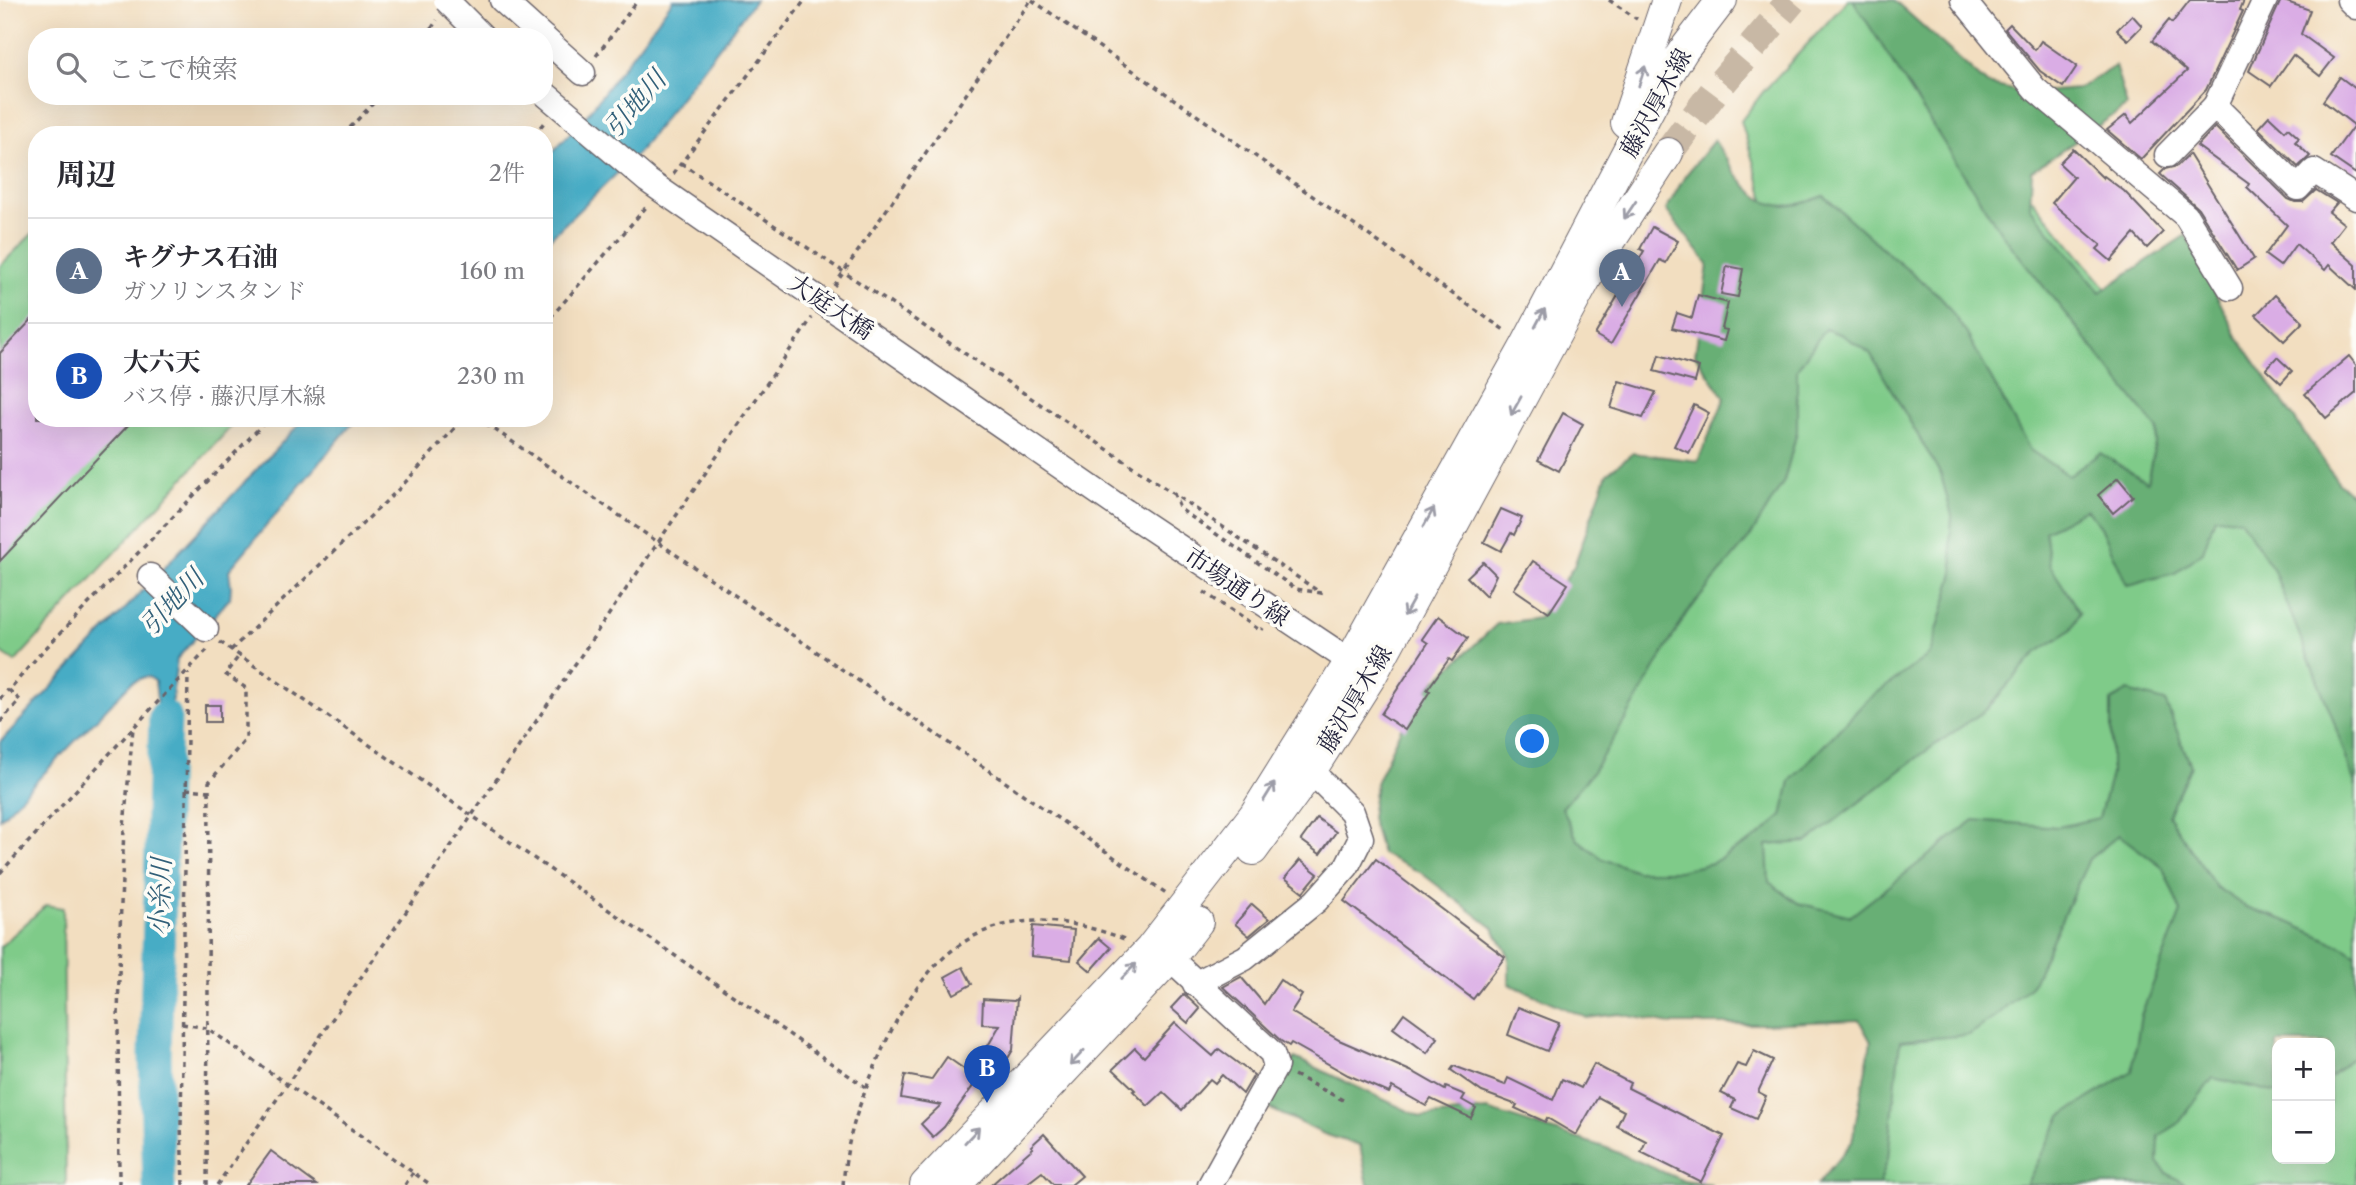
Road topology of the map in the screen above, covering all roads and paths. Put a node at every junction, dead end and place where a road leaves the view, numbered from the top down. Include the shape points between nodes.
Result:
1 (446, 0) edge
2 (502, 0) edge
3 (805, 0) edge
4 (1032, 0) edge
5 (1609, 0) edge
6 (1667, 0) edge
7 (1722, 0) edge
8 (1963, 0) edge
9 (2265, 0) edge
10 (2349, 0) edge
11 (2356, 7) edge
12 (474, 28) edge
13 (534, 28) edge
14 (1656, 32) junction
15 (553, 45) edge
16 (583, 73) dead end
17 (553, 101) edge
18 (371, 105) edge
19 (2215, 106) junction
20 (351, 126) edge
21 (1668, 153) tunnel mouth
22 (2167, 155) dead end
23 (681, 163) junction
24 (667, 181) dead end
25 (2356, 198) edge
26 (653, 199) dead end
27 (1598, 210) junction
28 (844, 272) junction
29 (2230, 288) dead end
30 (830, 291) dead end
31 (817, 311) dead end
32 (553, 315) edge
33 (1526, 345) junction
34 (260, 427) edge
35 (456, 427) edge
36 (491, 427) edge
37 (1174, 494) junction
38 (1125, 511) joint
39 (657, 543) junction
40 (1238, 549) junction
41 (1233, 558) dead end
42 (150, 576) dead end
43 (211, 635) junction
44 (231, 650) junction
45 (239, 655) junction
46 (1361, 669) junction
47 (188, 670) junction
48 (9, 690) junction
49 (0, 699) edge
50 (0, 722) edge
51 (133, 728) junction
52 (1311, 771) junction
53 (186, 789) junction
54 (209, 791) junction
55 (470, 816) junction
56 (0, 873) edge
57 (1185, 906) junction
58 (1158, 951) junction
59 (1195, 984) junction
60 (183, 1024) junction
61 (207, 1028) junction
62 (1276, 1066) junction
63 (287, 1086) junction
64 (867, 1088) junction
65 (1343, 1100) dead end
66 (413, 1173) junction
67 (119, 1185) edge
68 (183, 1185) edge
69 (207, 1185) edge
70 (217, 1185) edge
71 (405, 1185) edge
72 (431, 1185) edge
73 (843, 1185) edge
74 (925, 1185) edge
75 (956, 1185) edge
76 (1210, 1185) edge

1 - 12 street, bridge
2 - 13 street
3 - 23 path
4 - 28 path
4 - 33 path
5 - 14 path
6 - 14 main road, 藤沢厚木線
7 - 27 main road, 藤沢厚木線 via 1663,83
8 - 29 street via 2035,89 2186,216
9 - 19 street
10 - 11 street
27 -> 14 main road, 藤沢厚木線
15 - 16 street
17 - 38 street, 大庭大橋, bridge via 648,181
18 - 20 path
19 - 22 street
19 - 25 street via 2298,188 2314,171
21 -> 46 main road, 藤沢厚木線 via 1587,277
23 - 24 path
23 - 28 path
26 - 32 path
33 -> 27 main road, 藤沢厚木線
28 - 30 path
28 - 37 path
31 - 39 path
46 -> 33 main road, 藤沢厚木線
34 - 48 path
35 - 44 path via 400,488
36 - 39 path
37 - 40 path via 1180,509
37 - 40 path via 1321,593 1296,589
38 - 46 street, 市場通り線
39 - 55 path
39 - 57 path
40 - 41 path
42 - 43 street
43 - 44 path
43 - 47 path
44 - 45 path
45 - 54 path via 225,674 246,688 246,739 209,782
45 - 55 path
46 - 52 main road, 藤沢厚木線
57 -> 46 main road, 藤沢厚木線
47 - 51 path
47 - 53 path
48 - 49 path
48 - 50 path via 20,700
51 - 56 path
51 - 67 path via 120,943
52 - 58 main road, 藤沢厚木線
52 - 59 street via 1352,811 1361,838 1347,866 1316,901 1245,958
53 - 54 path
53 - 60 path
54 - 61 path
55 - 63 path
55 - 64 path
57 - 58 main road, 藤沢厚木線
58 - 59 street
58 - 64 path via 1105,932 1052,922 1021,921 979,933 943,957 914,990
74 -> 58 main road, 藤沢厚木線
58 -> 75 main road, 藤沢厚木線
59 - 62 street via 1272,1053
60 - 61 path
60 - 68 path
61 - 63 path
61 - 69 path
62 - 65 path
62 - 76 street
63 - 66 path
63 - 70 path
64 - 73 path via 849,1137
66 - 71 path
66 - 72 path

